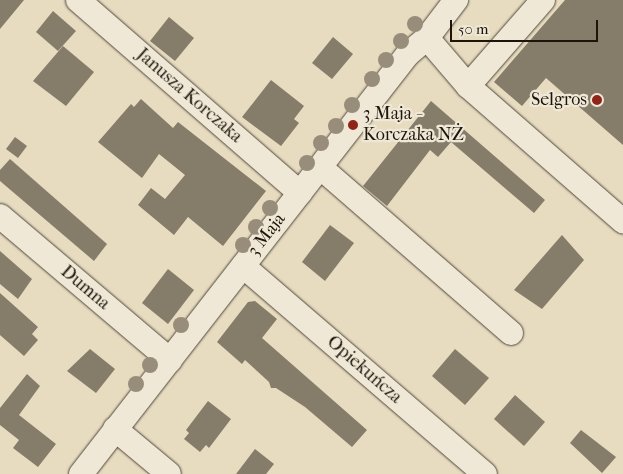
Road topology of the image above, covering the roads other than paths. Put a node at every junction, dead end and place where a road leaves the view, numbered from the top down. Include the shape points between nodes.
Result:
1 (78, 0) edge
2 (456, 0) edge
3 (543, 0) edge
4 (427, 38) junction
5 (468, 86) junction
6 (320, 167) junction
7 (300, 193) junction
8 (0, 216) edge
9 (623, 221) edge
10 (243, 266) junction
11 (511, 334) dead end
12 (170, 360) junction
13 (115, 429) junction
14 (81, 474) edge
15 (169, 474) edge
16 (485, 474) edge

1 - 7 street, Janusza Korczaka
2 - 4 street, 3 Maja
3 - 5 street
4 - 5 street
4 - 6 street, 3 Maja via 408,54
5 - 9 street
6 - 7 street, 3 Maja
6 - 11 street
7 - 10 street, 3 Maja
8 - 12 street, Dumna
10 - 12 street, 3 Maja
10 - 16 street, Opiekuńcza
12 - 13 street, 3 Maja
13 - 14 street, 3 Maja
13 - 15 street

